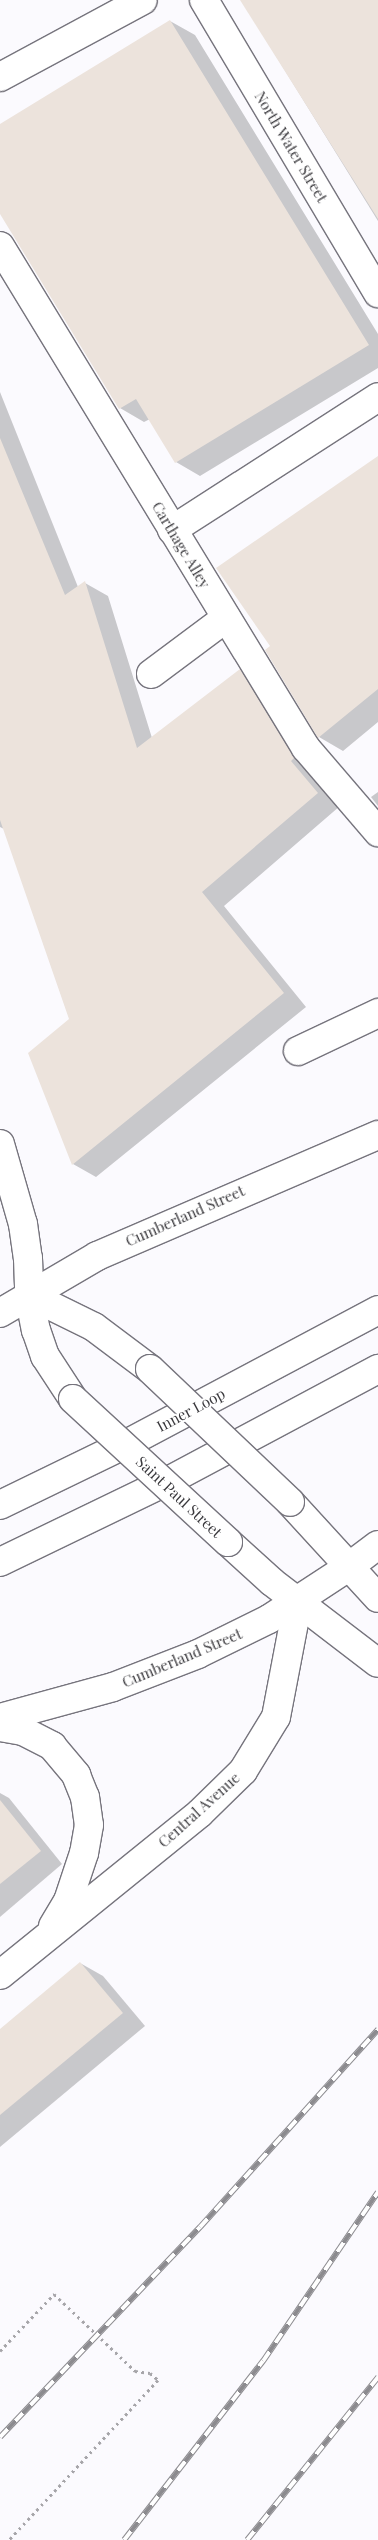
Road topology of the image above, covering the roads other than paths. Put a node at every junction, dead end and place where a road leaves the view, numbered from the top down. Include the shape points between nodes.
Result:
1 (143, 0) edge
2 (204, 0) edge
3 (0, 77) edge
4 (0, 246) edge
5 (378, 293) edge
6 (378, 397) edge
7 (172, 530) junction
8 (226, 618) junction
9 (151, 674) dead end
10 (378, 832) edge
11 (378, 1013) edge
12 (298, 1051) dead end
13 (378, 1135) edge
14 (0, 1144) edge
15 (29, 1294) junction
16 (0, 1296) edge
17 (378, 1310) edge
18 (0, 1313) edge
19 (378, 1369) edge
20 (0, 1505) edge
21 (378, 1545) edge
22 (0, 1562) edge
23 (350, 1566) junction
24 (378, 1598) edge
25 (298, 1602) junction
26 (378, 1663) edge
27 (0, 1718) edge
28 (0, 1727) edge
29 (37, 1944) junction
30 (0, 1975) edge

1 - 3 main road
2 - 5 main road, North Water Street
4 - 7 main road, Carthage Alley
6 - 7 main road
7 - 8 main road, Carthage Alley
8 - 9 main road
8 - 10 main road, Carthage Alley via 306,748
11 - 12 main road
13 - 15 main road, Cumberland Street via 144,1234
14 - 15 main road, Saint Paul Street via 22,1224 28,1258
15 - 16 main road
15 - 18 main road, Cumberland Street
15 - 23 main road, bridge via 94,1327 150,1369 290,1502
15 - 25 main road, Saint Paul Street, bridge via 45,1356 73,1400 246,1561
17 - 20 main road, Inner Loop via 130,1442
19 - 22 main road via 170,1480
21 - 23 main road, Cumberland Street
23 - 24 main road
23 - 25 main road, Cumberland Street
25 - 26 main road, Saint Paul Street
25 - 27 main road, Cumberland Street via 235,1637 156,1671 82,1697
25 - 29 main road, Central Avenue via 276,1717 243,1771 200,1813
28 - 29 main road, Central Avenue via 23,1730 52,1746 76,1775 88,1811 89,1825 80,1868 68,1901
29 - 30 main road, Central Avenue

